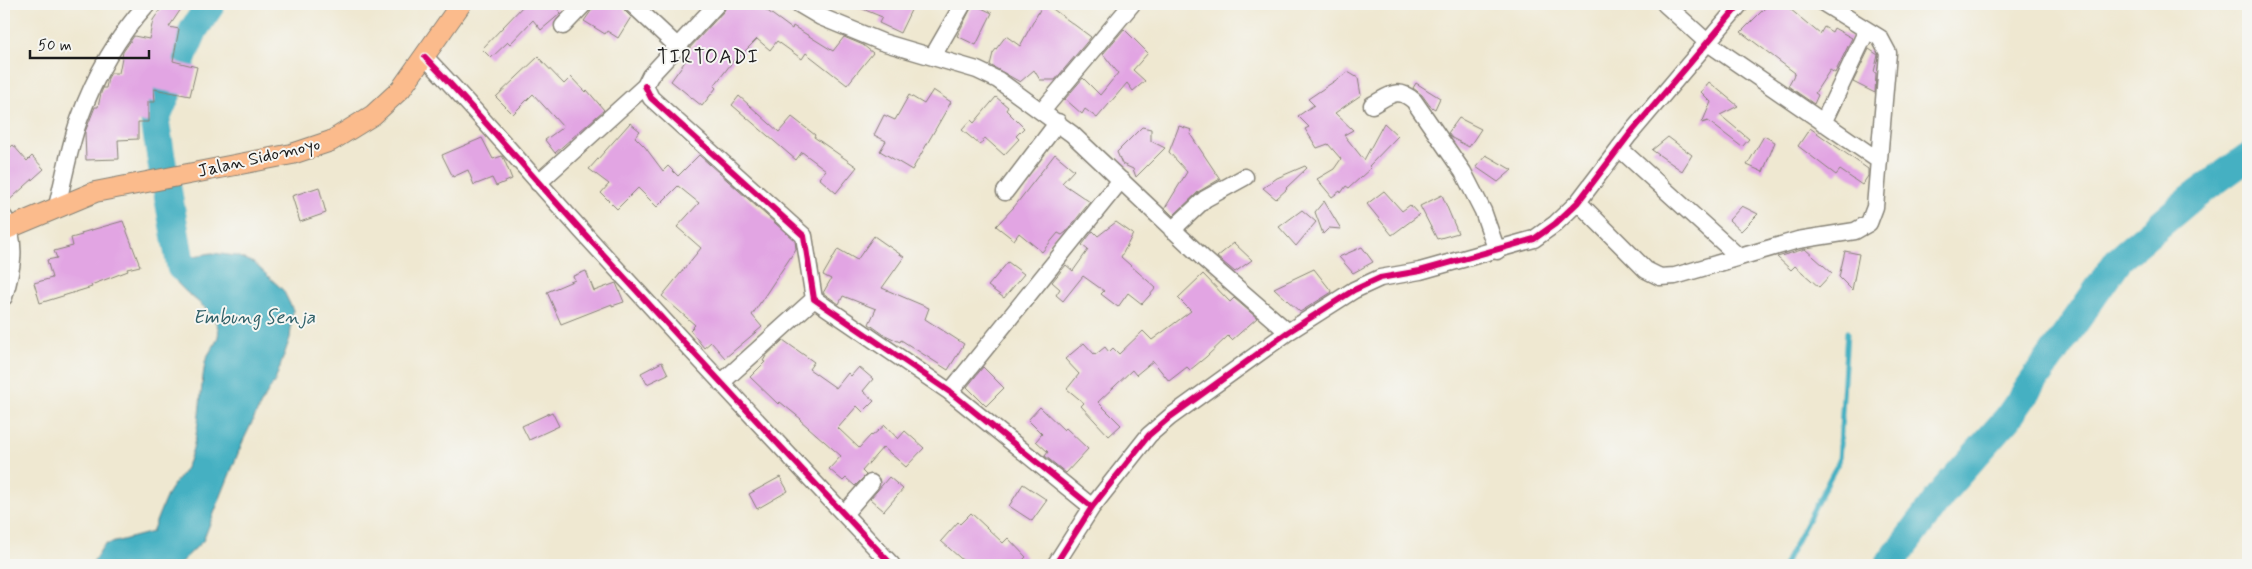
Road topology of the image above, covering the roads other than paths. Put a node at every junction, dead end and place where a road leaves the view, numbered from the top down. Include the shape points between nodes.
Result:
1 (461, 4) edge
2 (584, 4) edge
3 (632, 4) edge
4 (716, 4) edge
5 (800, 4) edge
6 (963, 4) edge
7 (1132, 4) edge
8 (1665, 4) edge
9 (1740, 4) edge
10 (1825, 4) edge
11 (137, 7) edge
12 (563, 26) dead end
13 (1867, 30) junction
14 (1708, 43) junction
15 (677, 46) junction
16 (933, 56) junction
17 (424, 57) junction
18 (645, 86) junction
19 (1372, 105) dead end
20 (1042, 110) junction
21 (1058, 122) junction
22 (1823, 123) junction
23 (1619, 148) junction
24 (1878, 160) junction
25 (1245, 177) dead end
26 (1120, 180) junction
27 (538, 183) junction
28 (1005, 192) dead end
29 (1578, 202) junction
30 (57, 206) junction
31 (6, 224) edge
32 (1172, 230) junction
33 (1497, 250) junction
34 (1739, 257) junction
35 (4, 297) edge
36 (814, 299) junction
37 (1288, 332) junction
38 (720, 383) junction
39 (950, 392) junction
40 (871, 484) dead end
41 (1092, 507) junction
42 (844, 514) junction
43 (892, 565) edge
44 (1055, 565) edge

1 - 17 main road, Jalan Sidomoyo
2 - 12 street
3 - 15 street
4 - 15 street
5 - 16 street via 860,34
6 - 16 street
7 - 20 street
8 - 14 street
9 - 14 street
10 - 13 street
11 - 30 street via 90,92 78,122
13 - 22 street
13 - 24 street via 1880,38 1888,53
14 - 22 street
14 - 23 street
15 - 18 street
16 - 20 street via 998,80
17 - 27 street via 473,107
17 - 30 main road, Jalan Sidomoyo via 401,88 373,115 331,141 292,154 95,192
18 - 27 street
18 - 36 street via 650,98 804,236
19 - 33 street via 1396,92 1404,93 1414,101 1463,172 1483,211
20 - 21 street
21 - 26 street
21 - 28 street
22 - 24 street
23 - 29 street
23 - 34 street
24 - 34 street via 1875,207 1869,223 1855,231 1798,240
25 - 32 street via 1205,199
26 - 32 street
26 - 39 street
27 - 38 street
29 - 33 street via 1534,239
29 - 34 street via 1646,270 1660,277 1675,276
30 - 31 main road, Jalan Sidomoyo
31 - 35 street via 13,252
32 - 37 street
33 - 37 street via 1420,271 1380,278 1354,290
36 - 38 street
36 - 39 street
37 - 41 street via 1149,435
38 - 42 street
39 - 41 street
40 - 42 street
41 - 44 street
42 - 43 street

